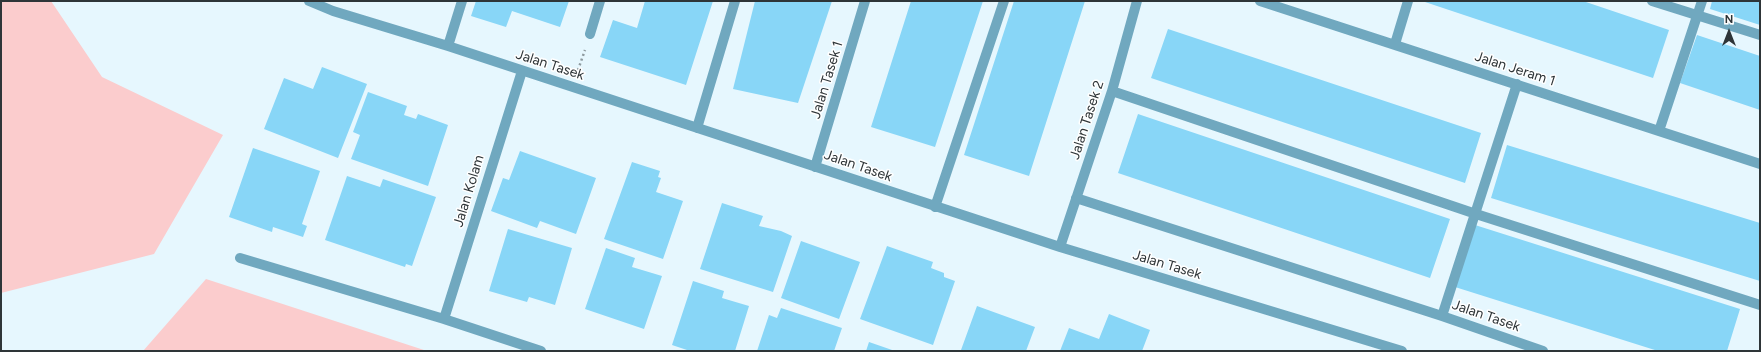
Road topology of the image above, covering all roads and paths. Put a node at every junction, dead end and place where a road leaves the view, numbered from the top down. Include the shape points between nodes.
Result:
1 (309, 1) edge
2 (462, 1) edge
3 (600, 1) edge
4 (735, 1) edge
5 (865, 1) edge
6 (1004, 1) edge
7 (1137, 1) edge
8 (1260, 1) edge
9 (1408, 1) edge
10 (1652, 1) edge
11 (1702, 1) edge
12 (1697, 15) junction
13 (590, 34) joint
14 (1760, 35) edge
15 (1395, 44) junction
16 (448, 46) junction
17 (522, 71) junction
18 (1517, 84) junction
19 (573, 87) junction
20 (1112, 91) junction
21 (697, 128) junction
22 (1659, 131) junction
23 (1760, 164) edge
24 (815, 167) junction
25 (1076, 198) junction
26 (935, 207) junction
27 (1476, 214) junction
28 (1060, 247) junction
29 (240, 258) dead end
30 (1760, 305) edge
31 (1442, 316) junction
32 (444, 319) junction
33 (540, 351) edge
34 (1402, 351) edge
35 (1543, 351) edge

1 - 16 street, Jalan Tasek via 333,11
2 - 16 street
3 - 13 street
4 - 21 street
5 - 24 street, Jalan Tasek 1
6 - 26 street
7 - 20 street, Jalan Tasek 2
8 - 15 street, Jalan Jeram 1
9 - 15 street
10 - 12 street
11 - 12 street
12 - 14 street
12 - 22 street
13 - 19 path
15 - 18 street, Jalan Jeram 1
16 - 17 street, Jalan Tasek
17 - 19 street, Jalan Tasek
17 - 32 street, Jalan Kolam
18 - 22 street, Jalan Jeram 1
18 - 27 street
19 - 21 street, Jalan Tasek
20 - 25 street, Jalan Tasek 2
20 - 27 street
21 - 24 street, Jalan Tasek
22 - 23 street, Jalan Jeram 1
24 - 26 street, Jalan Tasek
25 - 28 street, Jalan Tasek 2
25 - 31 street, Jalan Tasek
26 - 28 street, Jalan Tasek
27 - 30 street
27 - 31 street
28 - 34 street, Jalan Tasek
29 - 32 street
31 - 35 street, Jalan Tasek
32 - 33 street

